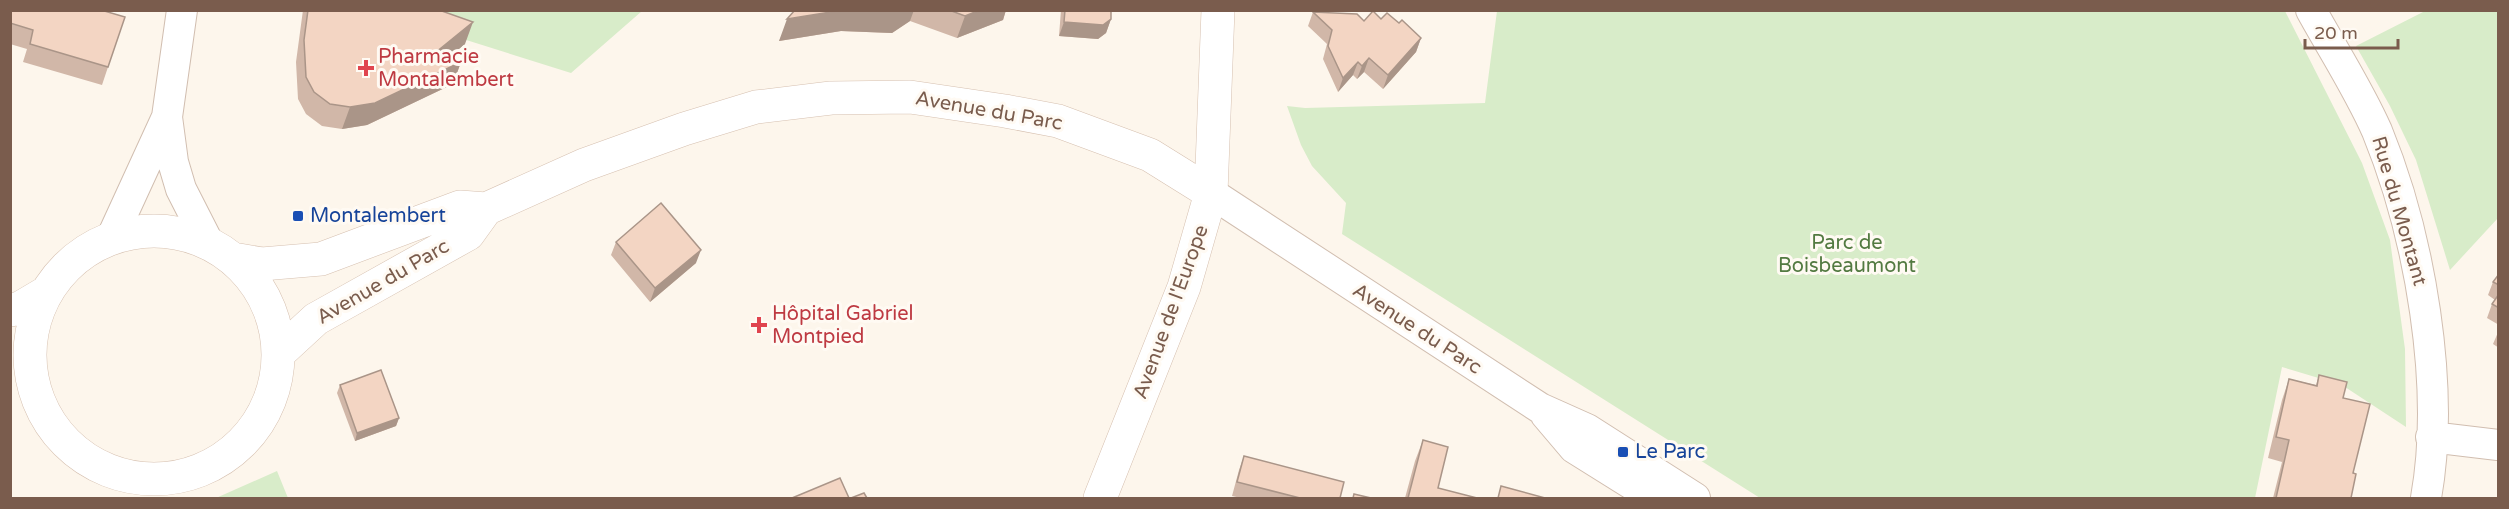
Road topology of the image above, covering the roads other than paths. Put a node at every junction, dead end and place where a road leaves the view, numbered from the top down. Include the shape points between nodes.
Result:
1 (182, 10) edge
2 (1218, 10) edge
3 (2311, 10) edge
4 (167, 117) junction
5 (1211, 194) junction
6 (486, 209) junction
7 (111, 238) junction
8 (220, 250) junction
9 (47, 292) junction
10 (10, 310) edge
11 (278, 354) junction
12 (23, 383) edge
13 (1540, 408) junction
14 (2431, 436) junction
15 (2499, 445) edge
16 (1100, 498) edge
17 (1654, 498) edge
18 (1695, 498) edge
19 (2426, 498) edge

1 - 4 street
2 - 5 main road, Avenue de l'Europe
3 - 14 street, Rue du Montant via 2376,130 2405,218 2422,288 2432,391
4 - 7 street
4 - 8 street via 181,189
5 - 6 main road, Avenue du Parc via 1150,155 1058,121 910,97 831,98 756,107 684,129 584,165
5 - 13 street, Avenue du Parc
5 - 16 main road, Avenue de l'Europe via 1184,287
6 - 8 main road, Avenue du Parc via 460,207 321,259 262,264
6 - 11 main road, Avenue du Parc via 468,234 316,318
7 - 8 main road, Avenue du Parc via 159,231 184,234
7 - 9 main road, Avenue du Parc via 72,261
8 - 11 main road via 246,271 266,301
9 - 10 main road
9 - 12 main road via 34,324
11 - 12 main road via 267,406 247,436 204,468 170,478 135,477 87,459 57,432
13 - 17 street, Avenue du Parc via 1574,448
13 - 18 street, Avenue du Parc via 1587,429
14 - 15 street
14 - 19 street, Rue du Montant

